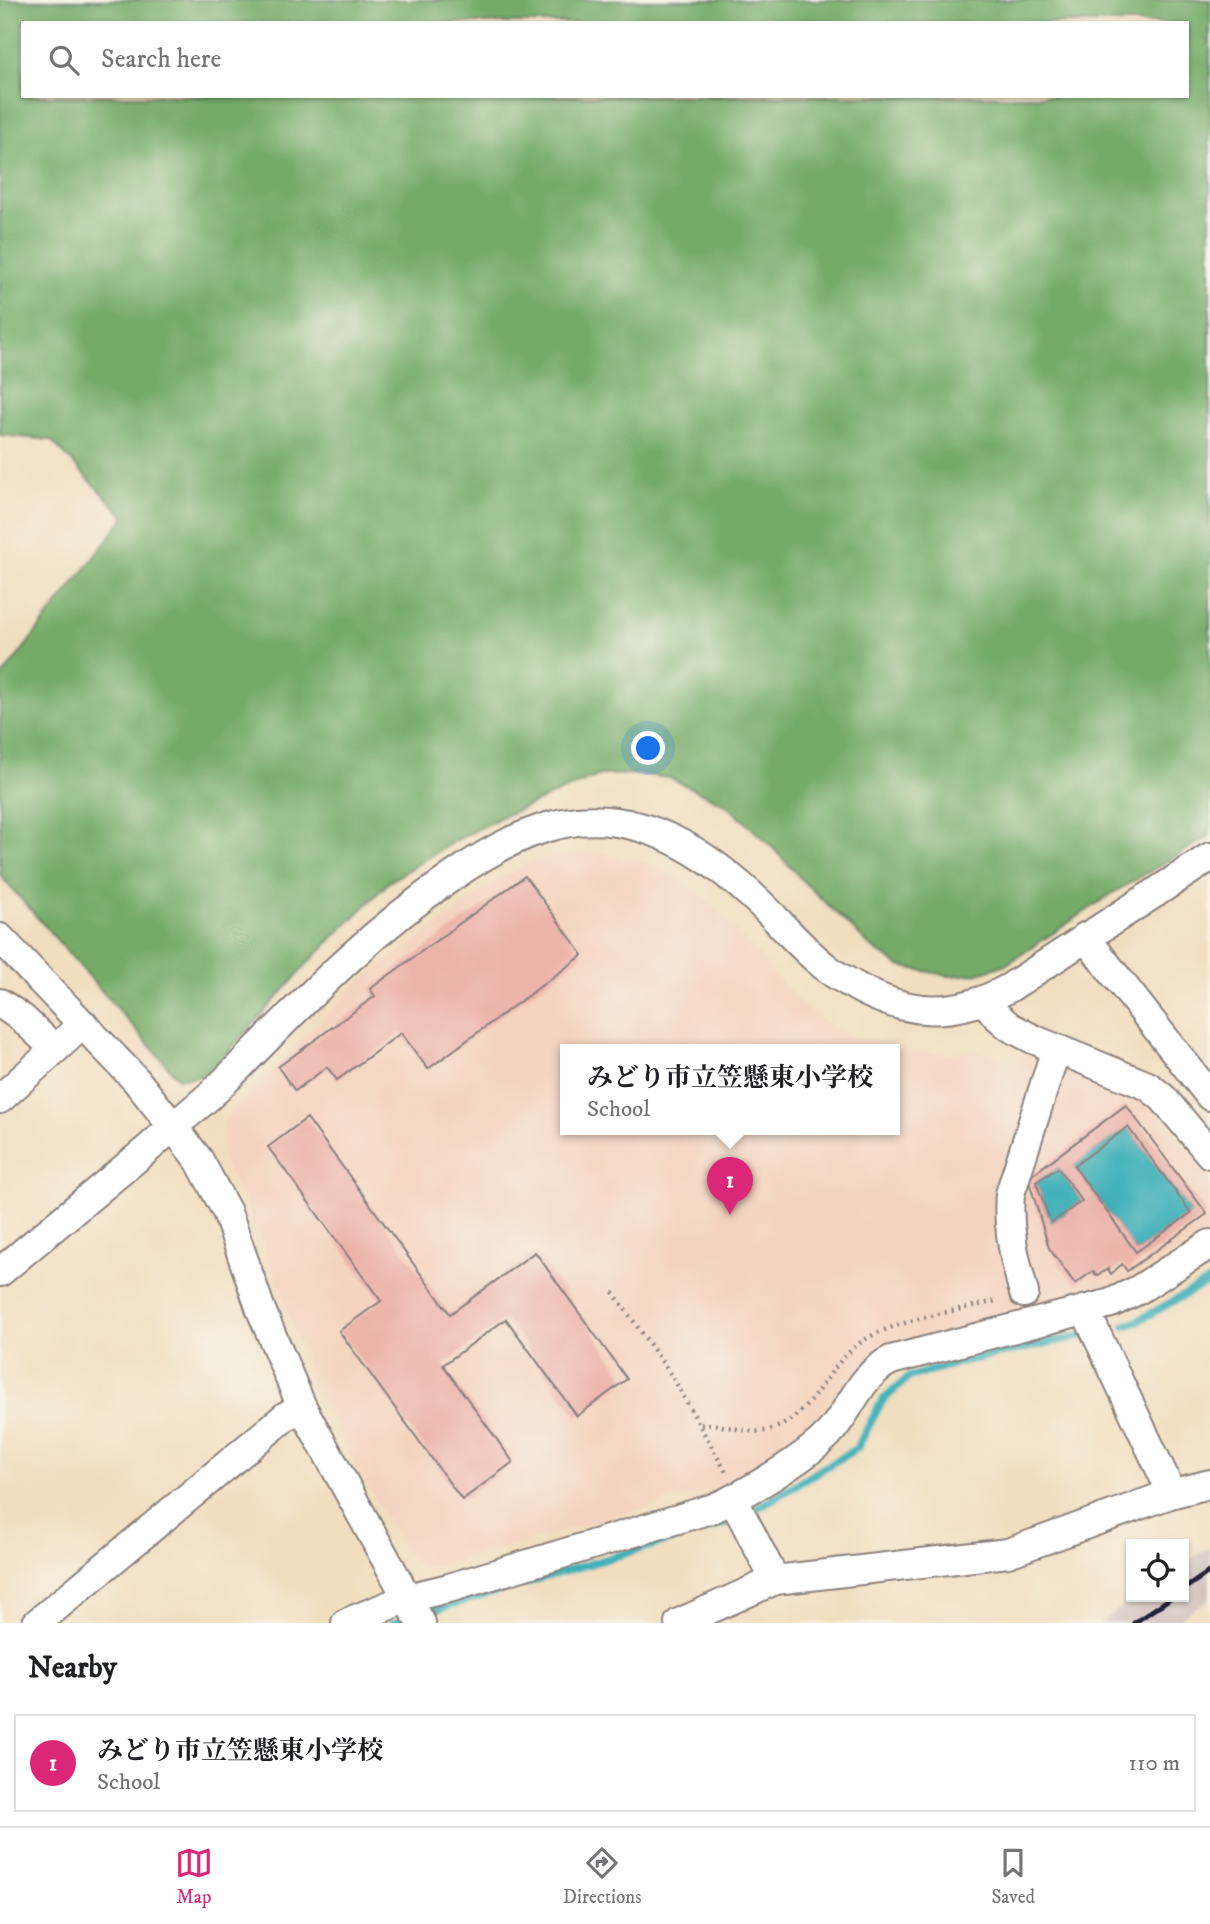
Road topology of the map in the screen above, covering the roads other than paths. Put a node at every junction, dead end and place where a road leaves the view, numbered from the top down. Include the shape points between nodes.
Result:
1 (1210, 857) edge
2 (1085, 937) junction
3 (0, 938) edge
4 (985, 1001) junction
5 (0, 1003) edge
6 (83, 1024) junction
7 (55, 1049) junction
8 (1056, 1049) junction
9 (1205, 1083) edge
10 (0, 1099) edge
11 (172, 1126) junction
12 (1210, 1154) edge
13 (1210, 1244) edge
14 (0, 1272) edge
15 (1024, 1293) dead end
16 (1086, 1310) junction
17 (302, 1407) junction
18 (1210, 1484) edge
19 (732, 1490) junction
20 (1170, 1494) junction
21 (775, 1580) junction
22 (407, 1598) junction
23 (37, 1623) edge
24 (346, 1623) edge
25 (421, 1623) edge
26 (679, 1623) edge

1 - 2 street
2 - 4 street
2 - 9 street
3 - 6 street
4 - 8 street via 1010,1027
4 - 11 street via 929,1010 878,999 830,971 744,890 678,842 620,821 577,821 507,843 427,894 370,938 200,1105
5 - 7 street
6 - 7 street
6 - 11 street
7 - 10 street
8 - 12 street via 1148,1086
8 - 15 street via 1010,1194 1012,1246
11 - 14 street
11 - 17 street via 200,1160 227,1212
13 - 16 street via 1139,1290
16 - 19 street via 877,1367 816,1446
16 - 20 street
17 - 22 street
17 - 23 street
18 - 20 street
19 - 21 street
19 - 22 street via 714,1508
20 - 21 street via 1008,1553
21 - 26 street
22 - 24 street
22 - 25 street

